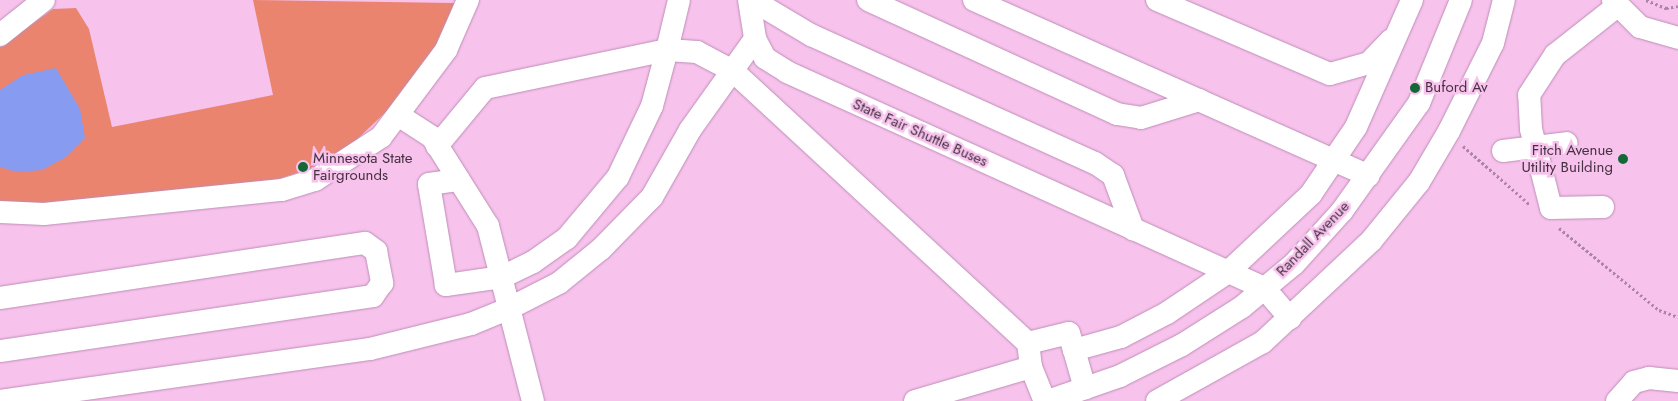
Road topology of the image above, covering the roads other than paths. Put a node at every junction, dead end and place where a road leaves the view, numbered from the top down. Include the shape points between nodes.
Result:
1 (44, 0) edge
2 (468, 0) edge
3 (679, 0) edge
4 (751, 0) edge
5 (868, 0) edge
6 (974, 0) edge
7 (1156, 0) edge
8 (1412, 0) edge
9 (1461, 0) edge
10 (1504, 0) edge
11 (1615, 3) edge
12 (1399, 32) junction
13 (0, 35) edge
14 (1678, 38) edge
15 (755, 39) junction
16 (667, 50) junction
17 (733, 70) junction
18 (1199, 100) junction
19 (398, 114) junction
20 (1567, 143) dead end
21 (437, 146) junction
22 (1537, 148) junction
23 (1503, 151) dead end
24 (1333, 161) junction
25 (1369, 176) junction
26 (459, 180) junction
27 (1603, 207) dead end
28 (0, 212) edge
29 (1133, 229) junction
30 (1228, 272) junction
31 (502, 277) junction
32 (1264, 288) junction
33 (0, 298) edge
34 (510, 308) junction
35 (1290, 318) junction
36 (1028, 343) junction
37 (0, 350) edge
38 (1074, 350) junction
39 (1031, 367) junction
40 (1678, 381) edge
41 (1085, 388) junction
42 (0, 401) edge
43 (533, 401) edge
44 (915, 401) edge
45 (1050, 401) edge
46 (1157, 401) edge
47 (1617, 401) edge

1 - 13 street
2 - 19 street via 446,50
3 - 16 street
4 - 15 street, State Fair Shuttle Buses
4 - 29 street, State Fair Shuttle Buses via 811,34 1095,163 1113,175
5 - 18 street via 1117,114 1141,118
6 - 18 street
7 - 12 street via 1330,74 1369,63
8 - 12 street
9 - 25 street, Randall Avenue via 1420,103
10 - 35 street via 1493,44 1419,182 1371,241
11 - 14 street via 1640,27
11 - 22 street via 1555,55 1536,79 1529,95
12 - 24 street via 1356,127
15 - 17 street
15 - 29 street, State Fair Shuttle Buses via 765,58 787,72
16 - 17 street via 697,52
16 - 21 street via 485,88
16 - 31 street via 652,106 618,177 566,238
17 - 34 street via 690,130 652,197 601,249 558,283
17 - 36 street
18 - 24 street
19 - 21 street
19 - 28 street via 381,137 348,161 315,180 282,190 44,214
20 - 22 street
21 - 26 street
22 - 23 street
22 - 27 street via 1551,208
24 - 25 street
24 - 30 street via 1311,194
25 - 32 street, Randall Avenue via 1294,264
26 - 31 street via 488,226
26 - 31 street via 429,184 446,286
29 - 30 street, State Fair Shuttle Buses
30 - 32 street, State Fair Shuttle Buses
30 - 38 street via 1167,313 1121,337
31 - 34 street
32 - 35 street
32 - 41 street, Randall Avenue via 1182,345
33 - 37 street via 365,243 376,251 382,283 373,296
34 - 42 street via 471,324 370,349
34 - 43 street
35 - 46 street via 1263,342
36 - 38 street via 1069,333
36 - 39 street
38 - 41 street
39 - 44 street
39 - 45 street
40 - 47 street via 1649,378 1634,382
41 - 45 street, Randall Avenue

